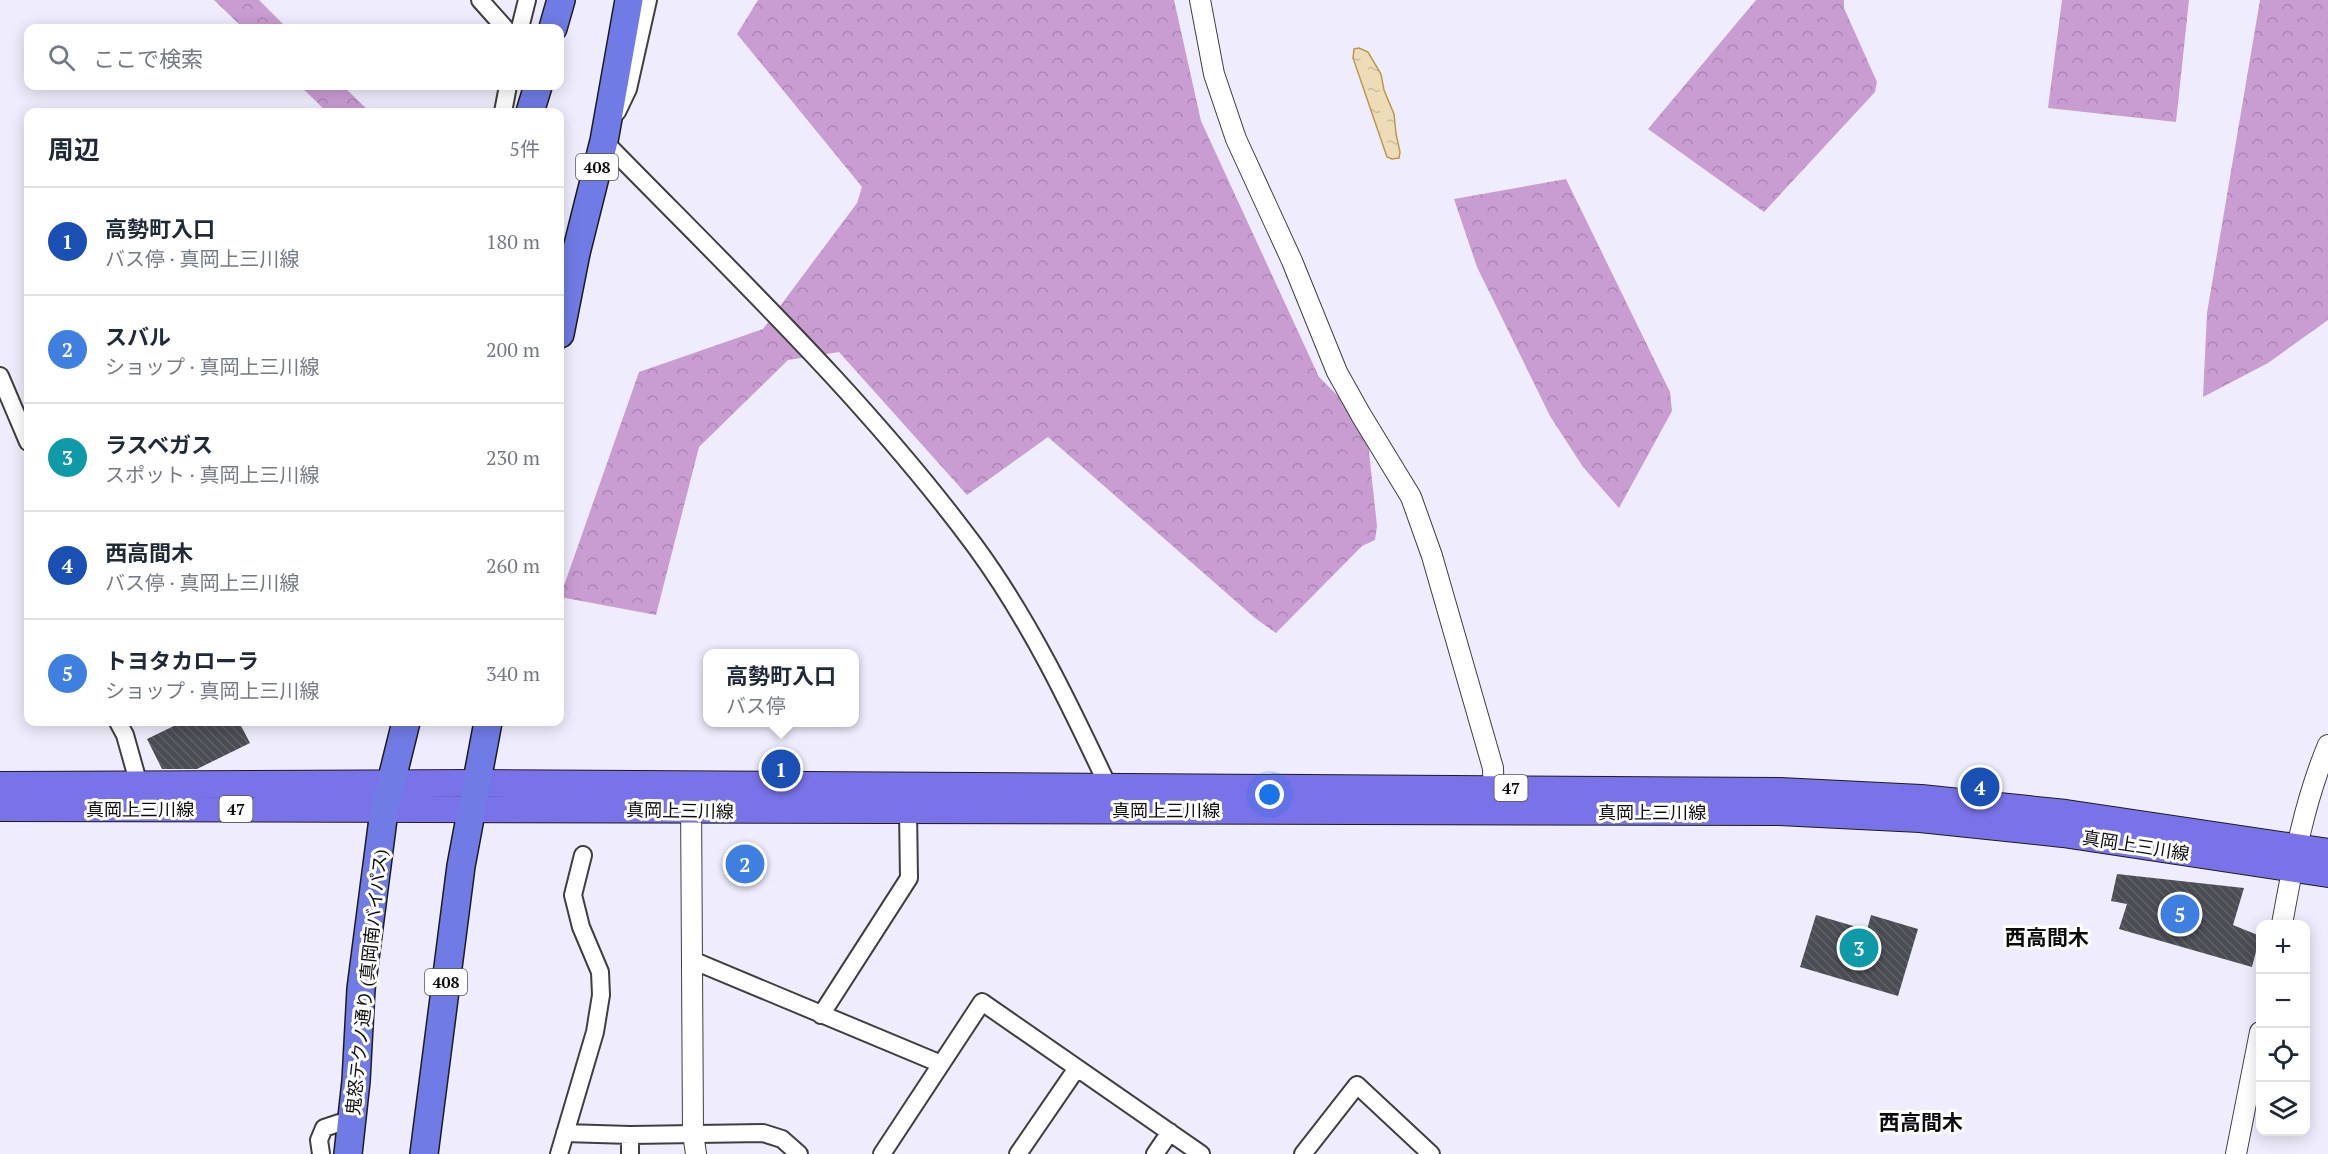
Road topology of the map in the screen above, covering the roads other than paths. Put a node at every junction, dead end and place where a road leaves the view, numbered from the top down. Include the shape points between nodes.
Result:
1 (480, 0) edge
2 (526, 0) edge
3 (561, 0) edge
4 (629, 0) edge
5 (648, 0) edge
6 (1200, 0) edge
7 (501, 24) edge
8 (521, 24) edge
9 (554, 24) edge
10 (507, 90) edge
11 (537, 90) edge
12 (504, 108) edge
13 (531, 108) edge
14 (604, 141) junction
15 (564, 314) edge
16 (0, 376) edge
17 (24, 433) edge
18 (120, 726) edge
19 (405, 726) edge
20 (487, 726) edge
21 (2328, 745) edge
22 (477, 783) junction
23 (0, 784) edge
24 (390, 784) junction
25 (690, 786) junction
26 (1109, 788) junction
27 (141, 797) junction
28 (1494, 800) junction
29 (0, 808) edge
30 (472, 810) junction
31 (384, 811) junction
32 (691, 811) junction
33 (908, 811) junction
34 (2328, 852) edge
35 (583, 855) dead end
36 (2294, 858) junction
37 (2328, 874) edge
38 (2283, 920) edge
39 (692, 960) junction
40 (821, 1015) junction
41 (2256, 1052) edge
42 (941, 1064) junction
43 (1077, 1068) junction
44 (351, 1126) junction
45 (1170, 1132) junction
46 (565, 1133) junction
47 (693, 1133) junction
48 (630, 1135) junction
49 (321, 1154) edge
50 (348, 1154) edge
51 (424, 1154) edge
52 (559, 1154) edge
53 (630, 1154) edge
54 (696, 1154) edge
55 (799, 1154) edge
56 (882, 1154) edge
57 (1018, 1154) edge
58 (1155, 1154) edge
59 (1201, 1154) edge
60 (1303, 1154) edge
61 (1431, 1154) edge
62 (2236, 1154) edge

1 - 7 street
2 - 8 street
3 - 9 highway
4 - 14 highway, 408
5 - 14 street via 628,89
6 - 28 street via 1214,74 1236,139 1337,372 1411,496 1493,768
10 - 12 street
11 - 13 highway
14 - 15 highway, 408
14 - 26 street via 828,370 918,472 1008,595 1066,697
16 - 17 street
18 - 27 street
19 - 24 highway, 鬼怒テクノ通り (真岡南バイパス)
20 - 22 highway, 408
21 - 36 street
22 - 24 main road, 真岡上三川線 / 47
22 - 25 main road, 真岡上三川線 / 47
22 - 30 highway, 408
23 - 27 main road, 真岡上三川線 / 47
24 - 27 main road, 真岡上三川線 / 47
24 - 31 highway, 鬼怒テクノ通り (真岡南バイパス)
25 - 26 main road, 真岡上三川線 / 47
25 - 32 street
26 - 28 main road, 真岡上三川線 / 47
27 - 29 main road, 真岡上三川線 / 47
27 - 31 main road, 真岡上三川線 / 47
28 - 33 main road, 真岡上三川線 / 47
28 - 36 main road, 真岡上三川線 / 47 via 1920,819
30 - 31 main road, 真岡上三川線 / 47
30 - 32 main road, 真岡上三川線 / 47
30 - 51 highway, 408 via 461,866
31 - 44 highway, 鬼怒テクノ通り (真岡南バイパス) via 361,989
32 - 33 main road, 真岡上三川線 / 47
32 - 39 street
33 - 40 street via 909,878
34 - 36 main road, 真岡上三川線 / 47
35 - 46 street via 573,895 581,927 600,972 602,995
36 - 37 main road, 真岡上三川線 / 47
36 - 38 street
39 - 40 street
39 - 47 street
40 - 42 street
41 - 62 street
42 - 43 street via 982,1002
42 - 56 street
43 - 45 street
43 - 57 street
44 - 49 street via 339,1123 324,1128 318,1140
44 - 50 highway, 鬼怒テクノ通り (真岡南バイパス)
45 - 58 street
45 - 59 street
46 - 48 street
46 - 52 street
47 - 48 street
47 - 54 street
47 - 55 street via 763,1133 782,1139
48 - 53 street
60 - 61 street via 1357,1085

